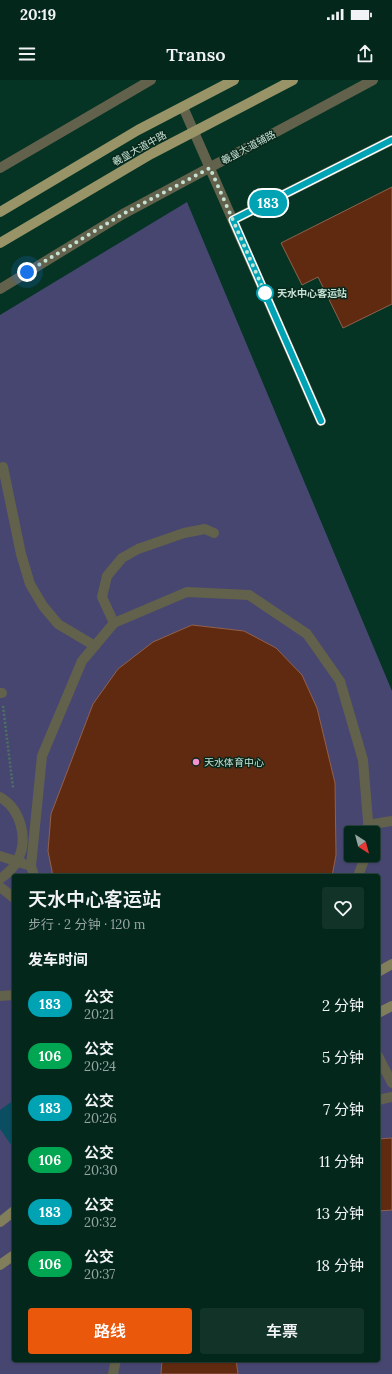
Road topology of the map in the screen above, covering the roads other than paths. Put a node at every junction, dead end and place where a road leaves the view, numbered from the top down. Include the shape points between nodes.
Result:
1 (151, 80) edge
2 (234, 80) edge
3 (293, 80) edge
4 (373, 80) edge
5 (183, 107) junction
6 (194, 132) junction
7 (392, 140) edge
8 (0, 168) edge
9 (210, 168) junction
10 (0, 212) edge
11 (233, 220) junction
12 (0, 243) edge
13 (0, 289) edge
14 (321, 421) dead end
15 (3, 467) dead end
16 (214, 532) dead end
17 (114, 623) junction
18 (95, 646) junction
19 (0, 797) edge
20 (392, 821) edge
21 (368, 826) edge
22 (377, 826) edge
23 (0, 856) edge
24 (363, 862) edge
25 (31, 866) junction
26 (33, 874) edge
27 (359, 874) edge
28 (0, 879) edge
29 (0, 887) edge
30 (12, 896) edge
31 (392, 964) edge
32 (380, 971) edge
33 (12, 995) edge
34 (0, 996) edge
35 (392, 1006) edge
36 (380, 1012) edge
37 (380, 1060) edge
38 (392, 1083) edge
39 (392, 1097) edge
40 (380, 1100) edge
41 (12, 1213) edge
42 (0, 1222) edge
43 (12, 1256) edge
44 (0, 1265) edge
45 (116, 1362) edge
46 (113, 1374) edge

1 - 8 street
2 - 5 main road, 羲皇大道中路
3 - 6 main road, 羲皇大道中路
4 - 9 street, 羲皇大道辅路
5 - 6 street
5 - 10 main road, 羲皇大道中路 via 138,130
6 - 9 street
6 - 12 main road, 羲皇大道中路 via 151,154
7 - 11 street
9 - 11 street
9 - 13 street, 羲皇大道辅路 via 123,214
11 - 14 street
15 - 18 street via 21,554 30,584 58,624
16 - 17 street via 206,529 184,533 138,549 122,558 107,576 102,597
17 - 18 street
17 - 21 street via 187,592 249,595 307,634 340,681 363,760
18 - 25 street via 82,661 42,756
19 - 28 street, bridge via 16,812 22,828 23,844 18,860 8,874
20 - 22 street
23 - 25 street
24 - 27 street
25 - 26 street
29 - 30 street
31 - 32 street
33 - 34 street
35 - 36 street
37 - 38 street
39 - 40 street
41 - 42 street
43 - 44 street
45 - 46 street

